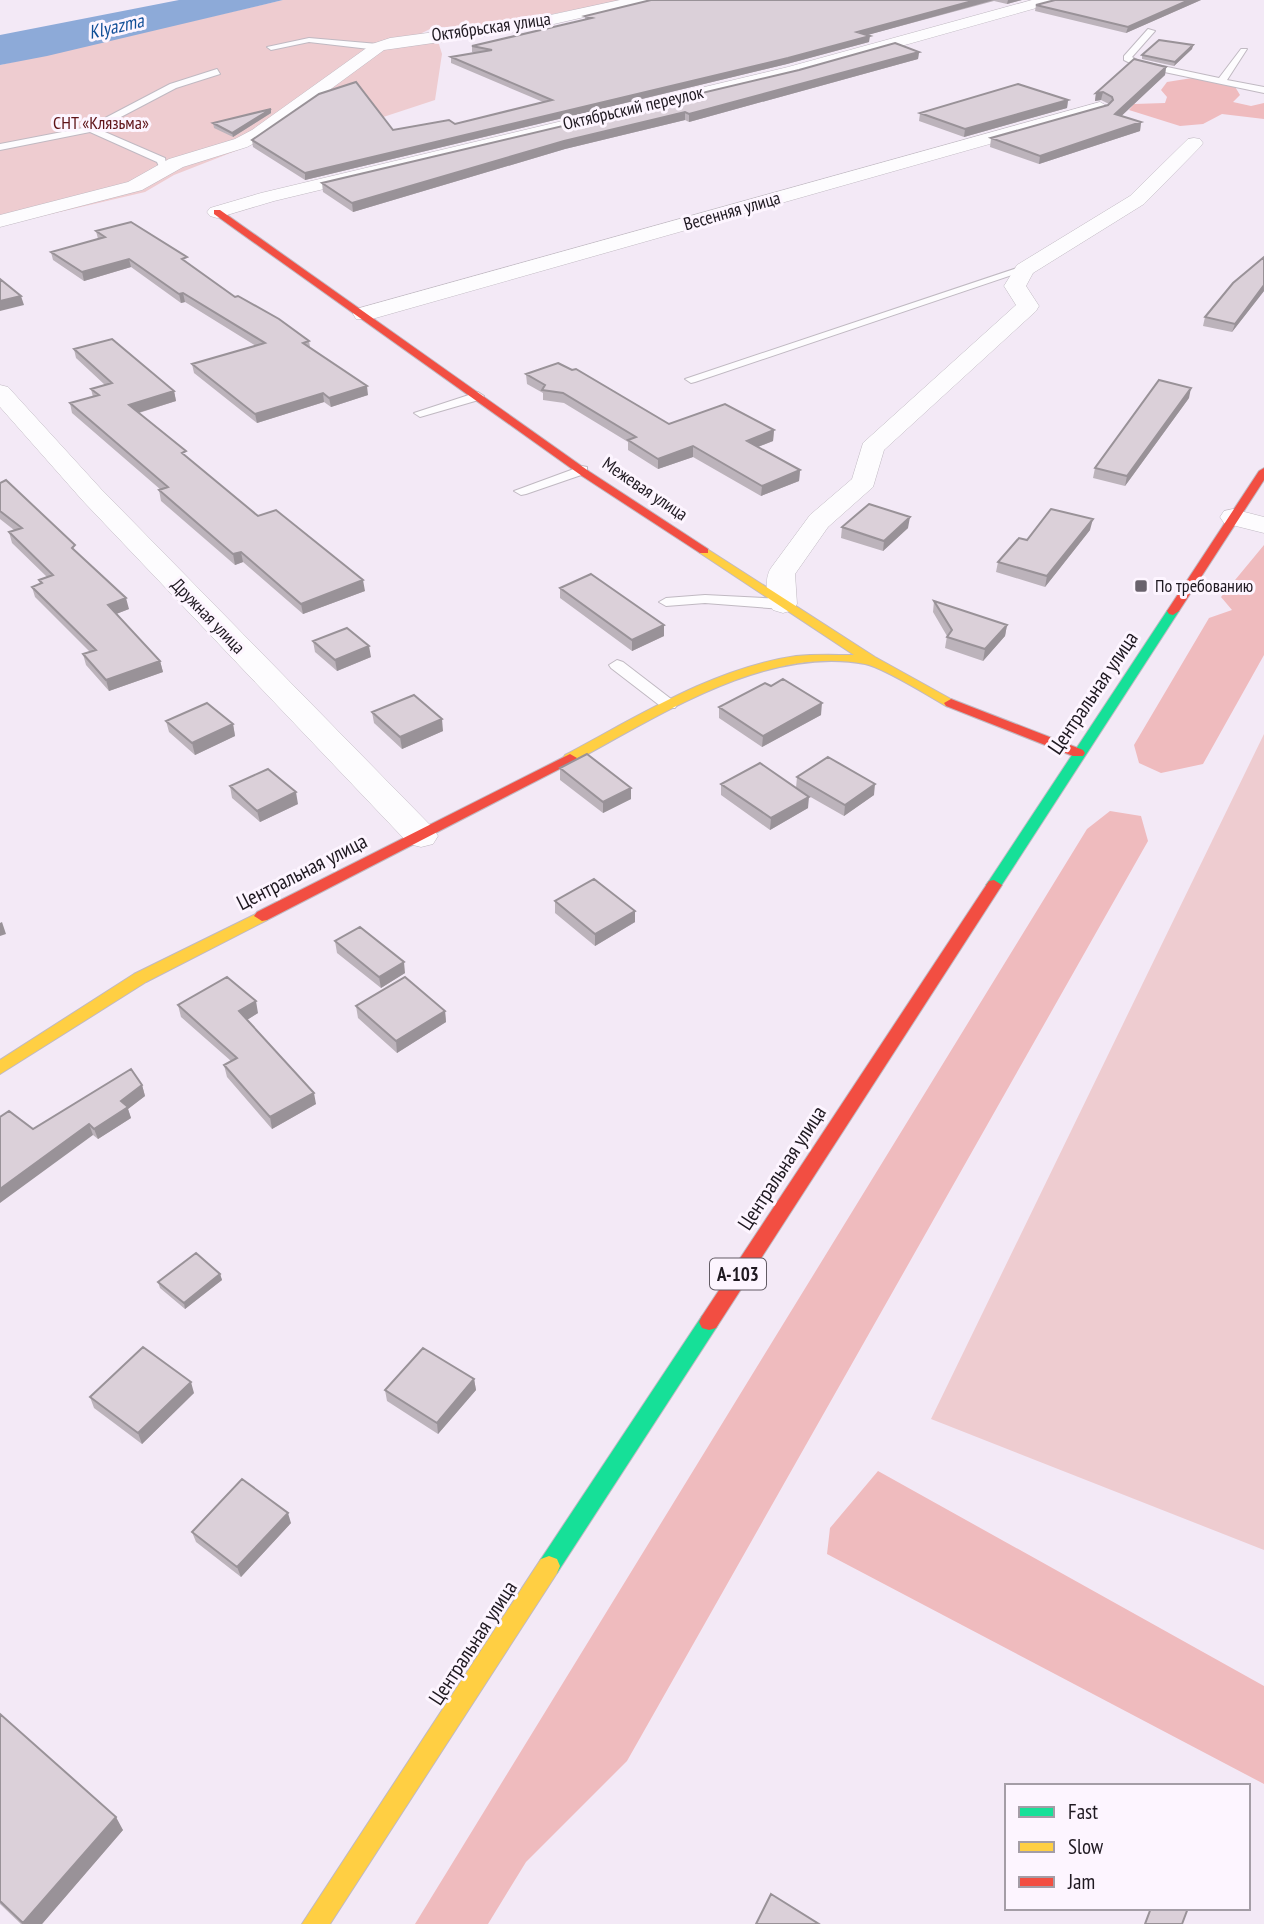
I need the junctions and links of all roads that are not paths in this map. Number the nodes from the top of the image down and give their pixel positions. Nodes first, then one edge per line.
1 (642, 0) edge
2 (1049, 0) edge
3 (1152, 31) edge
4 (271, 47) dead end
5 (378, 47) junction
6 (1244, 51) dead end
7 (218, 72) dead end
8 (1222, 80) junction
9 (1264, 90) edge
10 (1100, 107) edge
11 (90, 129) junction
12 (1194, 143) dead end
13 (0, 147) edge
14 (164, 169) junction
15 (217, 212) joint
16 (0, 221) edge
17 (1024, 268) junction
18 (364, 314) junction
19 (691, 379) dead end
20 (0, 392) edge
21 (478, 396) junction
22 (420, 413) dead end
23 (582, 470) junction
24 (1264, 471) edge
25 (521, 491) dead end
26 (1233, 517) junction
27 (1264, 525) edge
28 (666, 602) dead end
29 (783, 604) junction
30 (870, 660) junction
31 (617, 664) dead end
32 (669, 705) junction
33 (1078, 753) junction
34 (421, 836) junction
35 (0, 1068) edge
36 (315, 1924) edge

1 - 5 street, Октябрьская улица
2 - 15 street, Октябрьский переулок
3 - 8 lane
4 - 5 lane
5 - 14 street
6 - 8 lane
7 - 11 lane
8 - 9 lane
10 - 18 street, Весенняя улица
11 - 13 lane
11 - 14 lane
12 - 17 street
14 - 16 street
15 - 18 street, Межевая улица
17 - 19 lane
17 - 29 street
18 - 21 street, Межевая улица
20 - 34 street, Дружная улица
21 - 22 lane
21 - 23 street, Межевая улица
23 - 25 lane
23 - 29 street, Межевая улица
24 - 26 street, Центральная улица / А-103
26 - 27 street
26 - 33 street, Центральная улица / А-103
28 - 29 lane
29 - 30 street, Межевая улица
30 - 32 street, Центральная улица
30 - 33 street, Межевая улица
31 - 32 lane
32 - 34 street, Центральная улица
33 - 36 street, Центральная улица / А-103
34 - 35 street, Центральная улица

